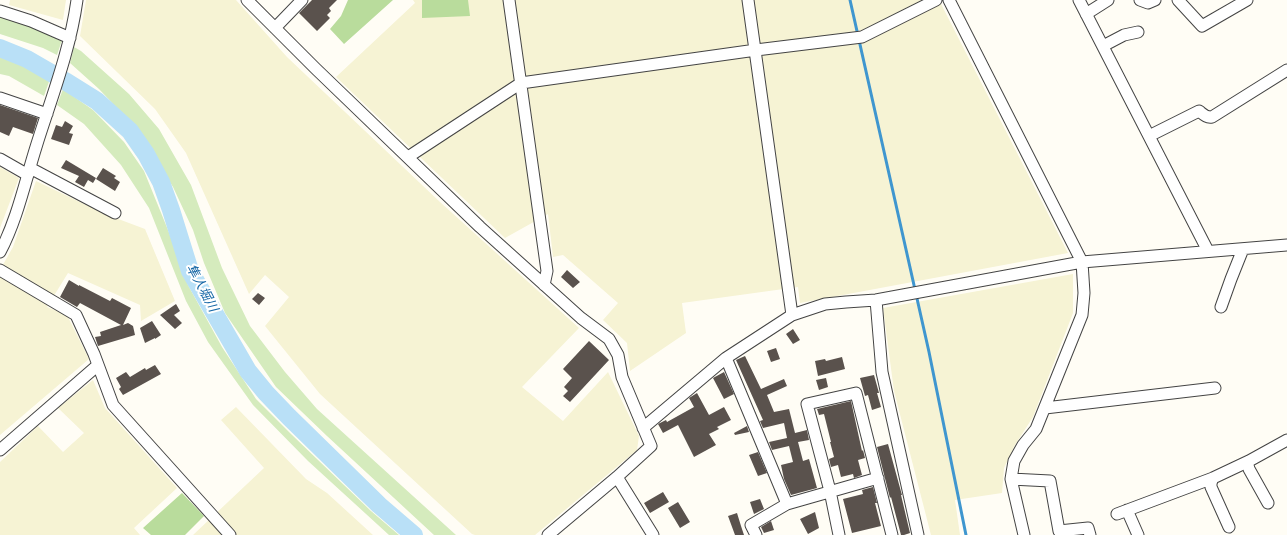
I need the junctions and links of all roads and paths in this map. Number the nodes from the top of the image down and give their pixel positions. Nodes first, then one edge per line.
1 (77, 0) edge
2 (247, 0) edge
3 (302, 0) edge
4 (509, 0) edge
5 (748, 0) edge
6 (936, 0) edge
7 (949, 0) edge
8 (1079, 0) edge
9 (1108, 0) edge
10 (1140, 0) edge
11 (1155, 0) edge
12 (1178, 0) edge
13 (1247, 0) edge
14 (0, 11) edge
15 (1086, 14) junction
16 (275, 28) junction
17 (1138, 32) dead end
18 (70, 38) junction
19 (1103, 46) junction
20 (756, 50) junction
21 (1287, 70) edge
22 (521, 83) junction
23 (0, 98) edge
24 (49, 109) junction
25 (1149, 136) junction
26 (408, 157) junction
27 (0, 159) edge
28 (29, 171) junction
29 (115, 213) dead end
30 (1287, 245) edge
31 (1244, 249) junction
32 (1208, 251) junction
33 (0, 252) edge
34 (1082, 262) junction
35 (0, 270) edge
36 (544, 286) junction
37 (876, 300) junction
38 (1221, 307) dead end
39 (792, 315) junction
40 (726, 358) junction
41 (98, 365) junction
42 (1215, 388) dead end
43 (1045, 408) junction
44 (643, 428) junction
45 (1287, 440) edge
46 (0, 450) edge
47 (1286, 452) edge
48 (1249, 462) junction
49 (617, 477) junction
50 (878, 478) junction
51 (1214, 478) junction
52 (1011, 479) junction
53 (830, 491) junction
54 (1268, 503) dead end
55 (787, 504) junction
56 (1127, 510) junction
57 (1116, 514) dead end
58 (1229, 527) dead end
59 (230, 535) edge
60 (548, 535) edge
61 (653, 535) edge
62 (756, 535) edge
63 (839, 535) edge
64 (892, 535) edge
65 (918, 535) edge
66 (1024, 535) edge
67 (1090, 535) edge
68 (1138, 535) edge

1 - 18 street
2 - 16 street
3 - 16 street
4 - 22 street
5 - 20 street
6 - 20 street
7 - 34 street
8 - 15 street
9 - 15 street
10 - 11 street
12 - 13 street
14 - 18 street
15 - 19 street
16 - 26 street
17 - 19 street
18 - 24 street
19 - 25 street
20 - 22 street
20 - 39 street
21 - 25 street
22 - 26 street
22 - 36 street
23 - 24 street
24 - 28 street
25 - 32 street
26 - 36 street
27 - 28 street
28 - 29 street
28 - 33 street
30 - 31 street
31 - 32 street
31 - 38 street
32 - 34 street
34 - 37 street
34 - 43 street
35 - 41 street
36 - 44 street
37 - 39 street
37 - 65 street
39 - 40 street
40 - 44 street
40 - 55 street
41 - 46 street
41 - 59 street
42 - 43 street
43 - 52 street
44 - 49 street
45 - 47 street
45 - 48 street
48 - 51 street
48 - 54 street
49 - 60 street
49 - 61 street
50 - 53 street
50 - 53 street
50 - 64 street
51 - 56 street
51 - 58 street
52 - 66 street
52 - 67 street
53 - 55 street
53 - 63 street
55 - 62 street
56 - 57 street
56 - 68 street

